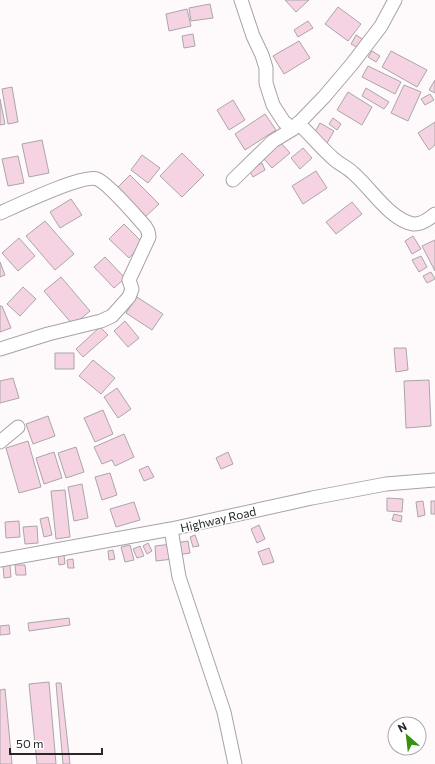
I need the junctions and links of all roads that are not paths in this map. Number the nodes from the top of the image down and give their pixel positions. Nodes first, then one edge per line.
1 (241, 0) edge
2 (394, 0) edge
3 (295, 126) junction
4 (233, 180) dead end
5 (0, 213) edge
6 (435, 214) edge
7 (0, 349) edge
8 (18, 427) dead end
9 (0, 442) edge
10 (435, 480) edge
11 (171, 530) junction
12 (0, 560) edge
13 (235, 764) edge

1 - 3 street
2 - 3 street
3 - 4 street
3 - 6 street
5 - 7 street
8 - 9 street
10 - 11 street, Highway Road
11 - 12 street, Highway Road
11 - 13 street

